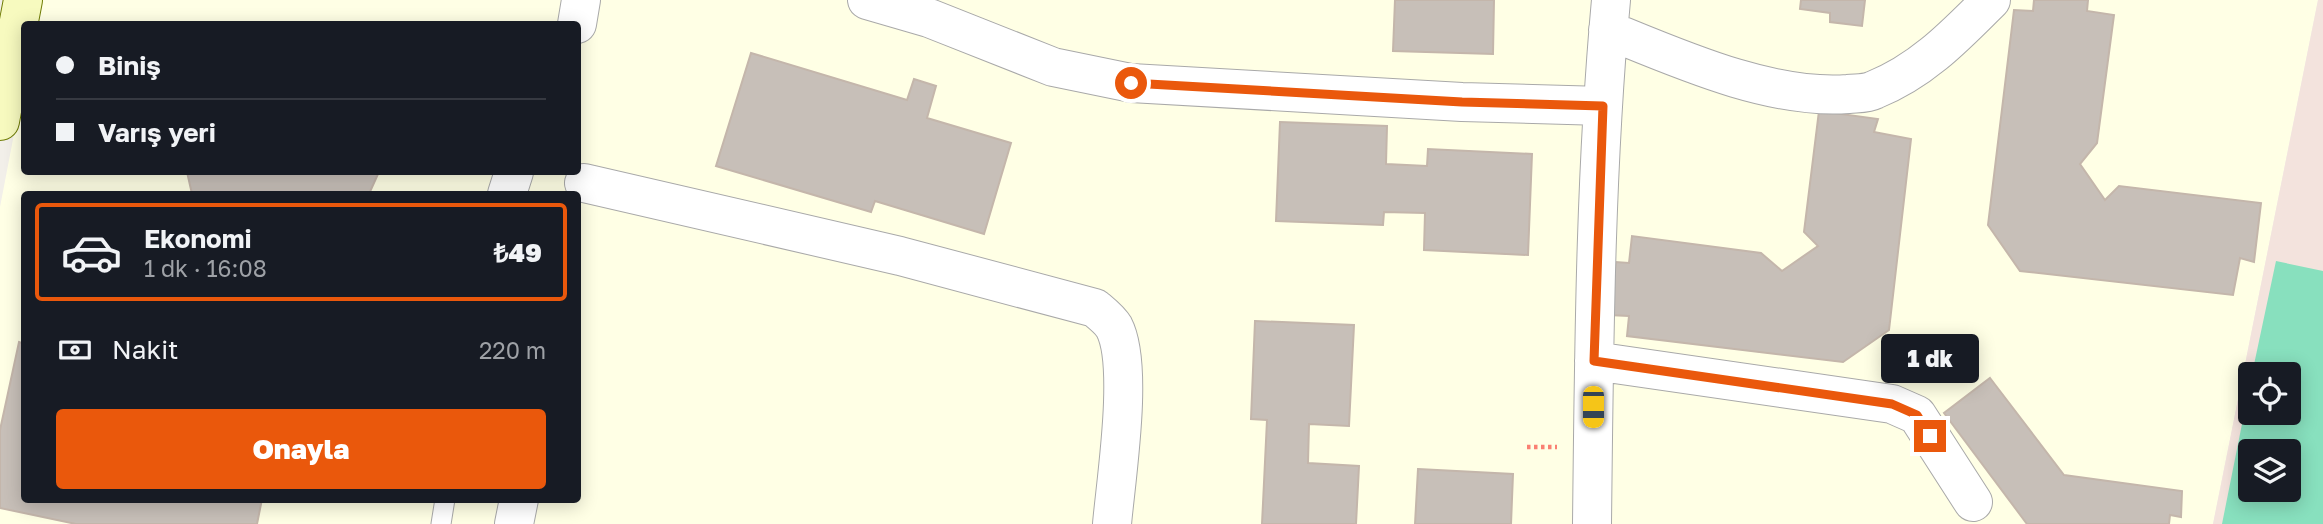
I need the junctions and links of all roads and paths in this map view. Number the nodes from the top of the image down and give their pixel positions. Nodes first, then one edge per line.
1 (23, 0) edge
2 (581, 0) edge
3 (867, 0) edge
4 (1991, 0) edge
5 (1610, 15) edge
6 (578, 21) edge
7 (1603, 106) junction
8 (0, 121) edge
9 (580, 188) edge
10 (1594, 361) junction
11 (1973, 502) dead end
12 (444, 503) edge
13 (518, 503) edge
14 (441, 524) edge
15 (514, 524) edge
16 (1112, 524) edge
17 (1592, 524) edge

1 - 8 street
2 - 6 street
3 - 7 street
4 - 5 street
5 - 7 street
7 - 10 street
9 - 16 street
10 - 11 street
10 - 17 street
12 - 14 lane
13 - 15 street

